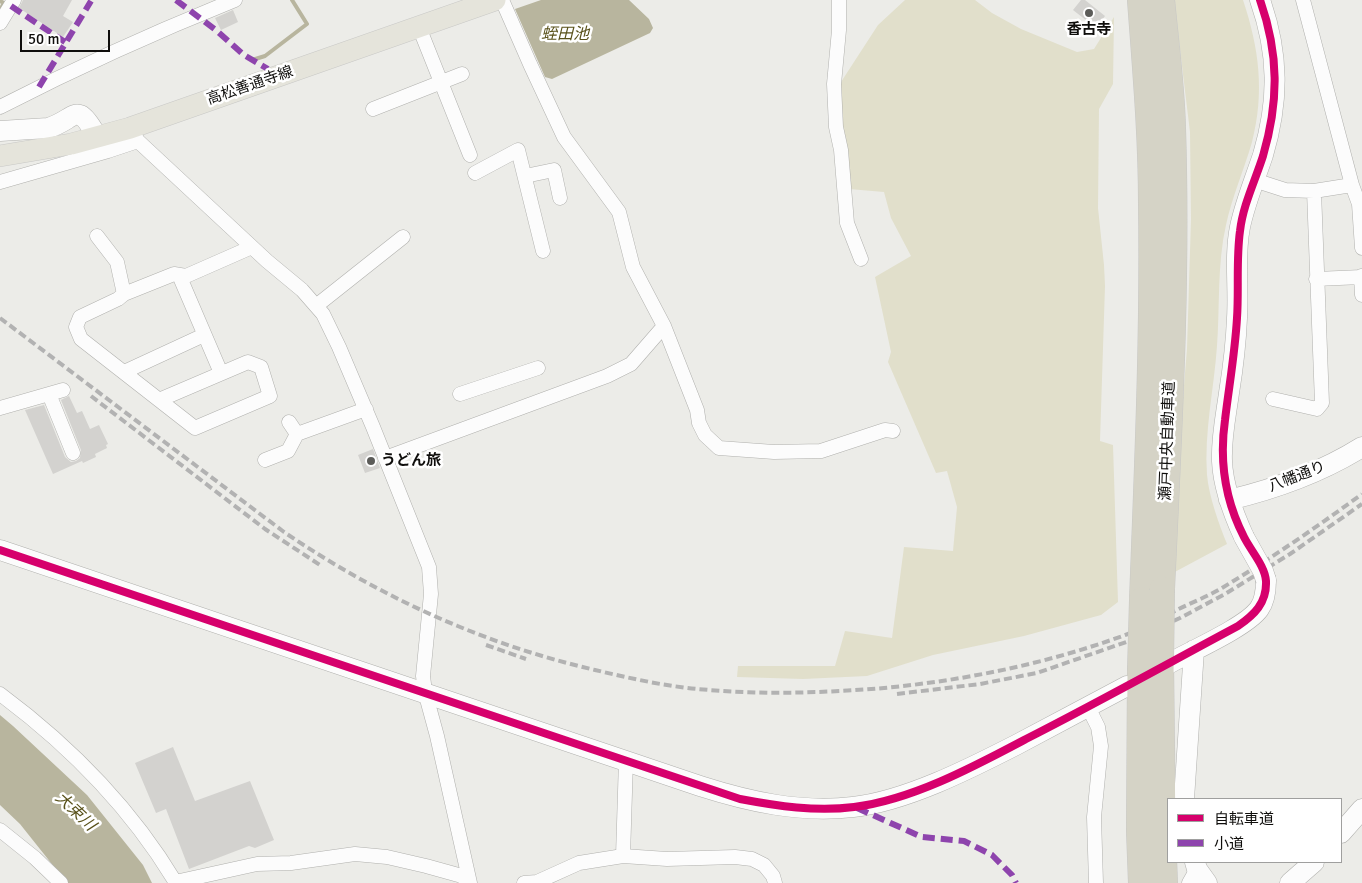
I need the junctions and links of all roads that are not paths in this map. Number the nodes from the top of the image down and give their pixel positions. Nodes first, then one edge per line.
1 (14, 0) edge
2 (235, 0) edge
3 (495, 0) edge
4 (502, 0) edge
5 (839, 0) edge
6 (1140, 0) edge
7 (1162, 0) edge
8 (1260, 0) edge
9 (1303, 0) edge
10 (0, 23) edge
11 (419, 26) junction
12 (462, 74) dead end
13 (442, 82) junction
14 (0, 107) edge
15 (373, 109) dead end
16 (0, 131) edge
17 (134, 134) junction
18 (97, 137) junction
19 (470, 155) dead end
20 (0, 156) edge
21 (475, 173) dead end
22 (525, 176) junction
23 (1254, 180) junction
24 (0, 182) edge
25 (1352, 185) junction
26 (1314, 191) junction
27 (560, 198) dead end
28 (98, 236) dead end
29 (403, 237) dead end
30 (118, 240) dead end
31 (252, 247) junction
32 (1362, 247) edge
33 (107, 248) junction
34 (543, 251) dead end
35 (861, 259) dead end
36 (179, 275) junction
37 (1362, 276) edge
38 (1316, 279) junction
39 (124, 294) junction
40 (1362, 295) edge
41 (316, 306) junction
42 (664, 326) junction
43 (204, 335) junction
44 (538, 368) dead end
45 (124, 372) junction
46 (220, 374) junction
47 (63, 390) dead end
48 (49, 394) junction
49 (460, 394) dead end
50 (1273, 399) dead end
51 (159, 400) junction
52 (0, 408) edge
53 (366, 409) junction
54 (289, 422) dead end
55 (894, 431) dead end
56 (297, 434) junction
57 (1362, 448) edge
58 (73, 453) dead end
59 (386, 458) junction
60 (265, 460) dead end
61 (1229, 500) junction
62 (0, 550) edge
63 (1152, 594) junction
64 (1194, 650) junction
65 (1149, 670) junction
66 (425, 692) junction
67 (0, 694) edge
68 (1088, 708) junction
69 (626, 760) junction
70 (1184, 798) edge
71 (1362, 809) edge
72 (0, 830) edge
73 (1342, 832) edge
74 (623, 856) junction
75 (1313, 863) edge
76 (61, 883) edge
77 (175, 883) edge
78 (469, 883) edge
79 (524, 883) edge
80 (775, 883) edge
81 (1096, 883) edge
82 (1141, 883) edge
83 (1165, 883) edge
84 (1290, 883) edge

1 - 10 street
2 - 14 street
3 - 11 main road, 高松善通寺線
4 - 42 street
5 - 35 street
6 - 63 highway, 瀬戸中央自動車道
7 - 63 highway, 瀬戸中央自動車道
8 - 23 street
9 - 25 street
11 - 13 street
11 - 17 main road, 高松善通寺線
12 - 13 street
13 - 15 street
13 - 19 street
16 - 18 street
17 - 18 main road, 高松善通寺線
17 - 24 street
17 - 31 street
18 - 20 main road, 高松善通寺線
21 - 22 street
22 - 27 street
22 - 34 street
23 - 26 street
23 - 61 street
25 - 26 street
25 - 32 street
26 - 38 street
28 - 33 street
29 - 41 street
30 - 33 street
31 - 36 street
31 - 41 street
33 - 39 street
36 - 39 street
36 - 43 street
37 - 38 street
37 - 40 street
38 - 50 street
39 - 45 street
41 - 53 street
42 - 55 street
42 - 59 street
43 - 45 street
43 - 46 street
44 - 49 street
45 - 51 street
46 - 51 street
46 - 51 street
47 - 48 street
48 - 52 street
48 - 58 street
53 - 56 street
53 - 59 street
54 - 56 street
56 - 60 street
57 - 61 street, 八幡通り
59 - 66 street
61 - 64 street, bridge
62 - 66 street
63 - 65 highway, 瀬戸中央自動車道, bridge
64 - 65 street
64 - 70 street
65 - 68 street
65 - 82 highway, 瀬戸中央自動車道
65 - 83 highway, 瀬戸中央自動車道
66 - 69 street
66 - 78 street
67 - 77 street
68 - 69 street
68 - 81 street
69 - 74 street
71 - 73 street
72 - 76 street
74 - 79 street
74 - 80 street
75 - 84 street
77 - 78 street

